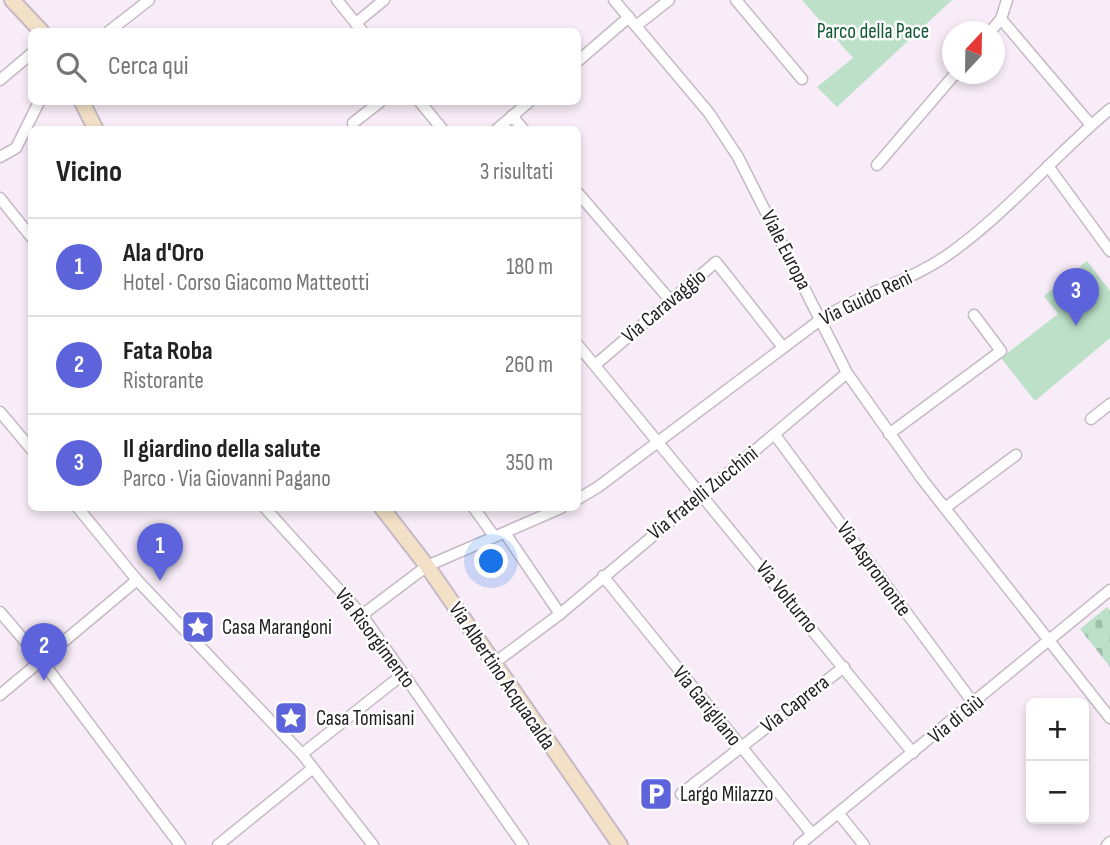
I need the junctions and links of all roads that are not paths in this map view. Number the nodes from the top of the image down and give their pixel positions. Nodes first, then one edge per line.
1 (12, 0) edge
2 (149, 0) edge
3 (337, 0) edge
4 (384, 0) edge
5 (614, 0) edge
6 (669, 0) edge
7 (736, 0) edge
8 (1007, 0) edge
9 (629, 17) junction
10 (1001, 19) joint
11 (636, 26) junction
12 (359, 27) edge
13 (38, 28) edge
14 (113, 28) edge
15 (28, 56) edge
16 (581, 58) edge
17 (802, 79) dead end
18 (0, 80) edge
19 (946, 84) edge
20 (38, 105) edge
21 (84, 105) edge
22 (376, 105) edge
23 (422, 105) edge
24 (525, 105) edge
25 (1110, 109) edge
26 (512, 116) junction
27 (354, 123) dead end
28 (1091, 125) junction
29 (94, 126) edge
30 (440, 126) edge
31 (501, 126) edge
32 (521, 126) edge
33 (0, 157) edge
34 (877, 165) dead end
35 (1048, 166) junction
36 (581, 196) edge
37 (0, 198) edge
38 (28, 233) edge
39 (1110, 250) edge
40 (670, 300) junction
41 (974, 315) dead end
42 (820, 320) junction
43 (782, 346) junction
44 (581, 349) edge
45 (595, 365) junction
46 (847, 373) junction
47 (1110, 404) edge
48 (0, 412) edge
49 (1091, 419) dead end
50 (889, 434) junction
51 (775, 435) junction
52 (659, 442) junction
53 (28, 445) edge
54 (1016, 455) dead end
55 (701, 493) junction
56 (581, 497) edge
57 (945, 508) junction
58 (80, 511) edge
59 (268, 511) edge
60 (384, 511) edge
61 (476, 511) edge
62 (551, 511) edge
63 (505, 533) junction
64 (494, 536) junction
65 (427, 566) junction
66 (603, 576) junction
67 (137, 580) junction
68 (1109, 592) edge
69 (0, 611) edge
70 (560, 614) junction
71 (362, 615) junction
72 (1051, 641) junction
73 (42, 661) junction
74 (493, 664) junction
75 (844, 667) junction
76 (402, 675) junction
77 (0, 695) edge
78 (974, 704) junction
79 (1110, 718) edge
80 (740, 747) junction
81 (914, 753) junction
82 (302, 754) junction
83 (313, 768) junction
84 (681, 794) dead end
85 (839, 814) junction
86 (812, 835) junction
87 (180, 845) edge
88 (218, 845) edge
89 (373, 845) edge
90 (523, 845) edge
91 (620, 845) edge
92 (799, 845) edge
93 (864, 845) edge

1 - 13 main road
2 - 14 street
3 - 12 street
4 - 12 street
5 - 9 street, Viale Europa
6 - 11 street
7 - 17 street
8 - 10 street
9 - 11 street, Viale Europa
9 - 16 street
10 - 28 street
11 - 42 street, Viale Europa
15 - 18 street
19 - 34 street
20 - 33 street
21 - 29 main road
22 - 27 street
23 - 30 street
24 - 26 street
25 - 28 street, Via Guido Reni
26 - 31 street
26 - 32 street
28 - 35 street, Via Guido Reni
35 - 39 street
35 - 42 street, Via Guido Reni
36 - 40 street
37 - 38 street
40 - 43 street, Via Caravaggio
40 - 45 street, Via Caravaggio
41 - 50 street
42 - 43 street, Via Guido Reni
42 - 46 street, Viale Europa
43 - 52 street, Via Guido Reni
44 - 45 street, Via Volturno
45 - 52 street, Via Volturno
46 - 50 street, Viale Europa
46 - 51 street, Via fratelli Zucchini
47 - 49 street
48 - 53 street
50 - 57 street, Viale Europa
51 - 55 street, Via fratelli Zucchini
51 - 78 street, Via Aspromonte
52 - 55 street, Via Volturno
52 - 56 street, Via Guido Reni
54 - 57 street
55 - 66 street, Via fratelli Zucchini
55 - 75 street, Via Volturno
57 - 72 street, Viale Europa
58 - 67 street
59 - 71 street, Via Risorgimento
60 - 65 main road, Via Albertino Acquacalda
61 - 64 street
62 - 63 street
63 - 64 street
63 - 70 street
64 - 65 street
65 - 71 street
65 - 74 main road, Via Albertino Acquacalda
66 - 70 street, Via fratelli Zucchini
66 - 80 street, Via Garigliano
67 - 73 street
67 - 82 street
68 - 72 street, Via di Giù
69 - 73 street
70 - 74 street, Via fratelli Zucchini
71 - 76 street, Via Risorgimento
72 - 78 street, Via di Giù
72 - 79 street, Viale Europa
73 - 77 street
73 - 87 street
74 - 91 main road, Via Albertino Acquacalda
75 - 80 street, Via Caprera
75 - 81 street, Via Volturno
76 - 82 street
76 - 90 street, Via Risorgimento
78 - 81 street, Via di Giù
80 - 84 street, Via Caprera
80 - 86 street, Via Garigliano
81 - 85 street, Via di Giù
82 - 83 street
83 - 88 street
83 - 89 street
85 - 86 street, Via di Giù
85 - 93 street
86 - 92 street, Via di Giù

